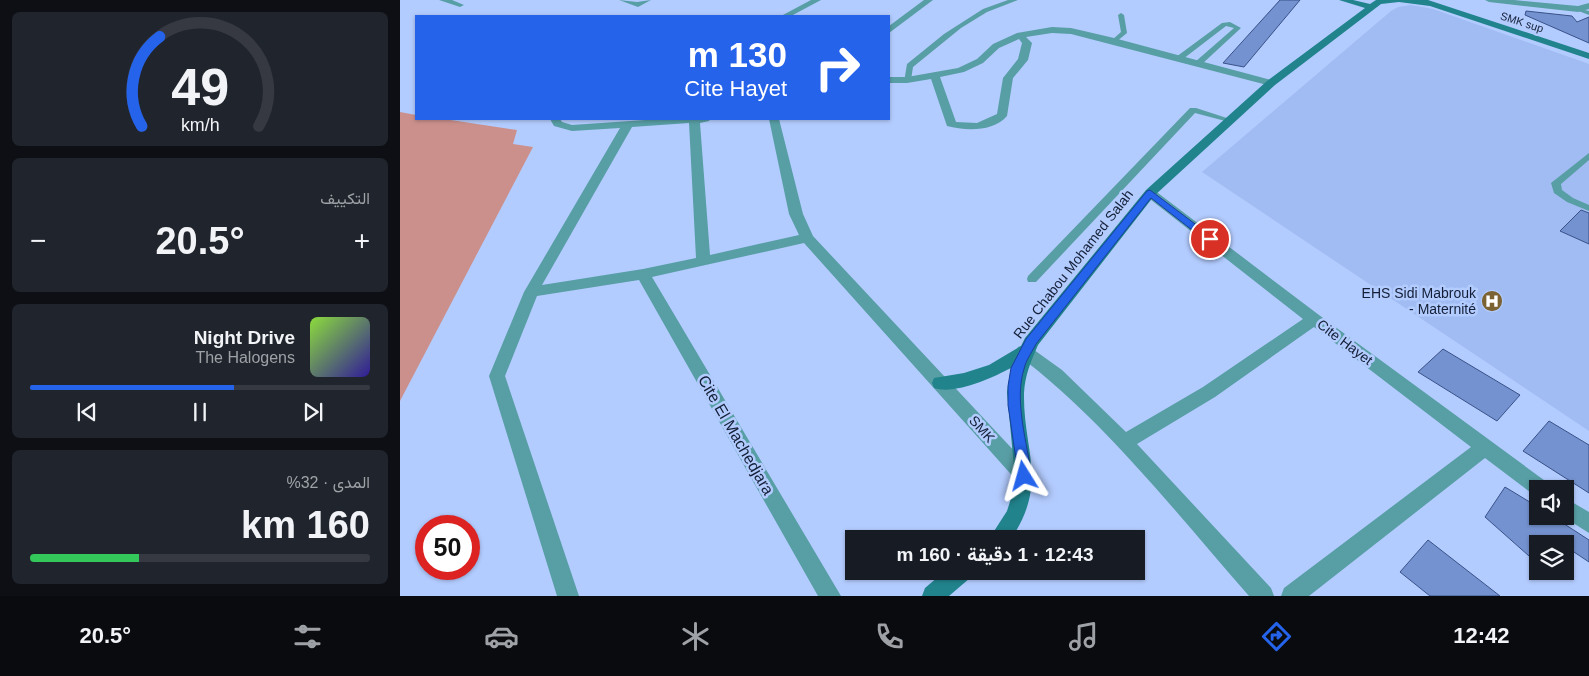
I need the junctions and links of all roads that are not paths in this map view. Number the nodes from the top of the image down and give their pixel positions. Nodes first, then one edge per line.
1 (443, 0) edge
2 (623, 0) edge
3 (646, 0) edge
4 (817, 0) edge
5 (929, 0) edge
6 (1015, 0) edge
7 (1342, 0) edge
8 (1420, 0) edge
9 (1489, 0) edge
10 (1376, 3) edge
11 (460, 5) dead end
12 (1589, 6) edge
13 (1449, 9) junction
14 (1578, 9) junction
15 (1589, 13) edge
16 (787, 15) edge
17 (1121, 15) dead end
18 (890, 29) edge
19 (1020, 36) junction
20 (1114, 41) junction
21 (1589, 56) edge
22 (1180, 57) junction
23 (1199, 62) junction
24 (934, 74) junction
25 (890, 80) edge
26 (907, 80) junction
27 (1270, 83) junction
28 (556, 120) edge
29 (700, 120) edge
30 (774, 120) edge
31 (1230, 120) junction
32 (627, 126) junction
33 (1589, 156) edge
34 (1150, 193) junction
35 (1589, 208) edge
36 (807, 238) junction
37 (703, 261) junction
38 (642, 274) junction
39 (1032, 279) dead end
40 (531, 292) junction
41 (1314, 319) junction
42 (1024, 351) junction
43 (940, 383) junction
44 (1124, 442) junction
45 (1485, 447) junction
46 (1024, 476) junction
47 (1529, 480) edge
48 (1574, 513) edge
49 (1589, 524) edge
50 (1007, 530) edge
51 (952, 580) edge
52 (936, 595) edge
53 (568, 596) edge
54 (830, 596) edge
55 (1263, 596) edge
56 (1292, 596) edge

1 - 11 street
2 - 3 street
4 - 16 street
5 - 18 street
6 - 26 lane
7 - 10 main road
8 - 13 main road, SMK sup
9 - 14 street
10 - 13 main road
10 - 27 main road, Rue Chabou Mohamed Salah
12 - 14 street
13 - 21 main road, SMK sup
14 - 15 lane
17 - 20 lane
19 - 20 street
19 - 24 street
19 - 24 street
20 - 22 street
22 - 23 street
22 - 23 lane
23 - 27 street
24 - 26 street
25 - 26 street
27 - 31 main road, Rue Chabou Mohamed Salah
28 - 32 street
29 - 32 street
29 - 37 street
30 - 36 street
31 - 34 main road, Rue Chabou Mohamed Salah
31 - 39 lane
32 - 40 street
33 - 35 lane
34 - 41 street, Cite Hayet
34 - 42 main road, Rue Chabou Mohamed Salah
36 - 37 street
36 - 43 street
37 - 38 street
38 - 40 street
38 - 54 street, Cite El Machedjara
40 - 53 street
41 - 44 street
41 - 45 street, Cite Hayet
42 - 43 main road
42 - 44 street
42 - 46 main road, Rue Chabou Mohamed Salah
43 - 46 street, SMK
44 - 55 street
45 - 47 street, Cite Hayet
45 - 56 street
46 - 50 main road, Rue Chabou Mohamed Salah
48 - 49 street
51 - 52 main road

